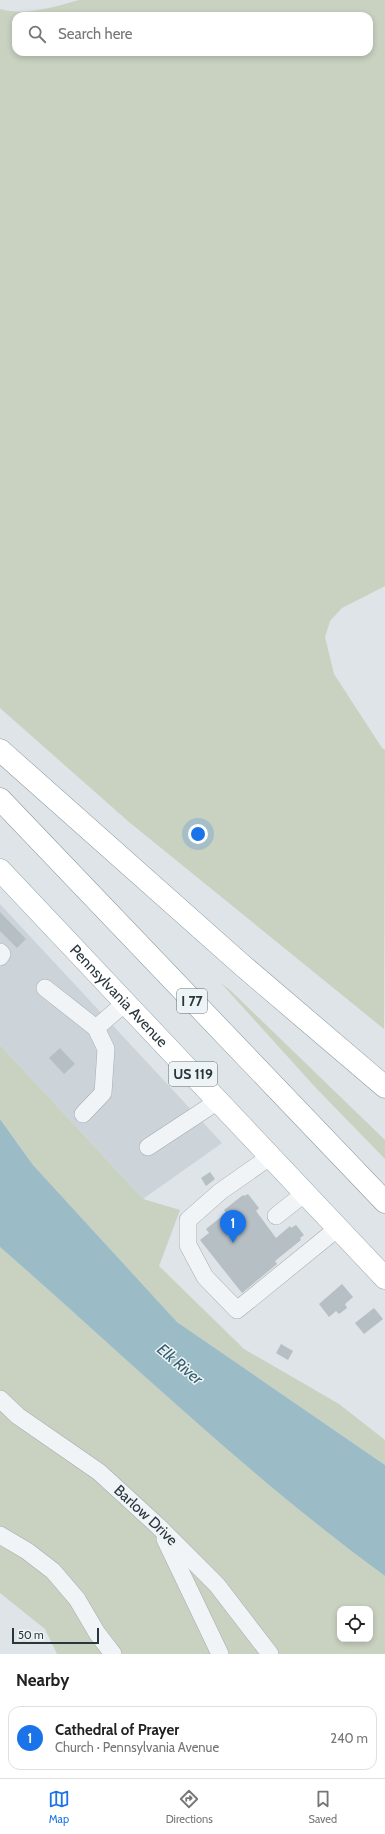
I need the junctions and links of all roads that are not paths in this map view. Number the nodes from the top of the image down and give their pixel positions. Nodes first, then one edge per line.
1 (0, 750) edge
2 (0, 799) edge
3 (0, 870) edge
4 (0, 952) edge
5 (0, 956) edge
6 (45, 988) dead end
7 (125, 1003) junction
8 (96, 1028) junction
9 (385, 1087) edge
10 (218, 1101) junction
11 (83, 1114) dead end
12 (148, 1147) dead end
13 (271, 1156) junction
14 (305, 1193) junction
15 (385, 1202) edge
16 (276, 1216) dead end
17 (338, 1228) junction
18 (385, 1278) edge
19 (0, 1399) edge
20 (158, 1526) junction
21 (0, 1534) edge
22 (113, 1654) edge
23 (220, 1654) edge
24 (270, 1654) edge

1 - 9 main road
2 - 15 main road, I 77
3 - 7 main road, Pennsylvania Avenue / US 119
4 - 5 street
6 - 8 street
7 - 8 street
7 - 10 main road, Pennsylvania Avenue / US 119
8 - 11 street
10 - 12 street
10 - 13 main road, Pennsylvania Avenue / US 119
13 - 14 main road, Pennsylvania Avenue / US 119
13 - 17 street
14 - 16 street
14 - 17 main road, Pennsylvania Avenue / US 119
17 - 18 main road, Pennsylvania Avenue / US 119
19 - 20 street, Barlow Drive
20 - 23 street
20 - 24 street, Barlow Drive
21 - 22 street

